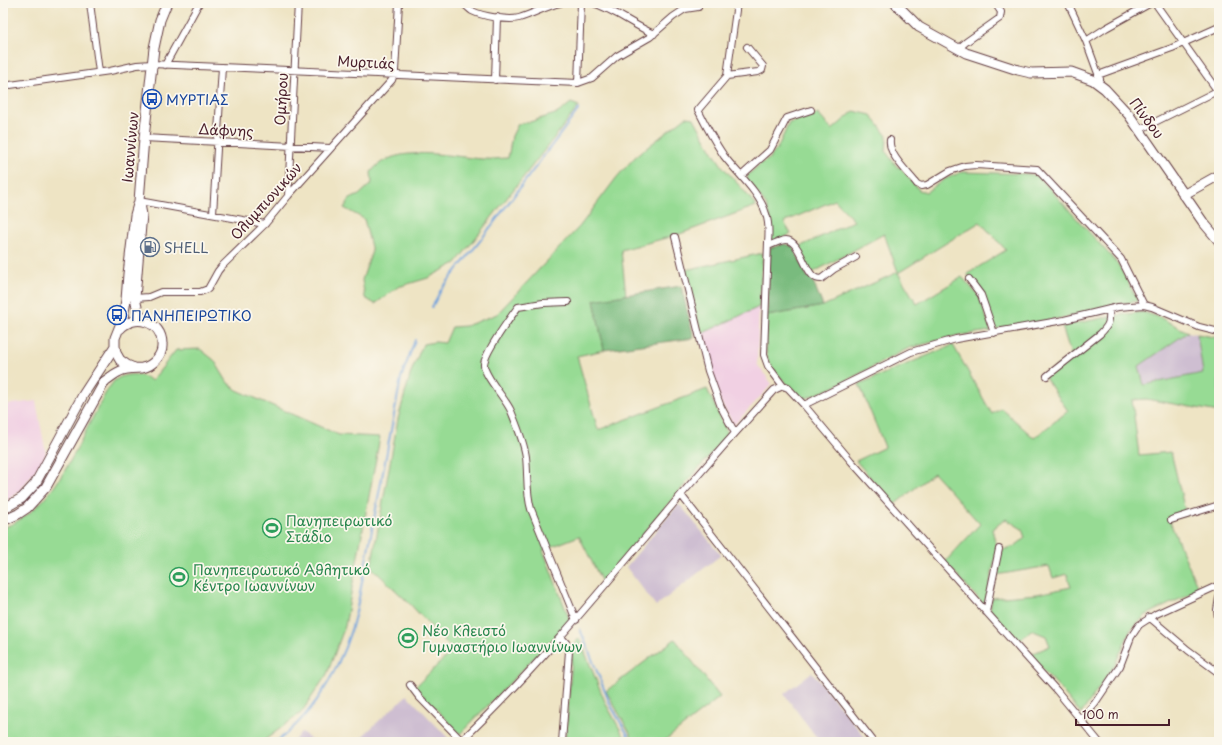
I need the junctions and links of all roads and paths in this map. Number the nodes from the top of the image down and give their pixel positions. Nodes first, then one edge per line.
1 (90, 3) edge
2 (167, 3) edge
3 (199, 3) edge
4 (298, 3) edge
5 (399, 3) edge
6 (463, 3) edge
7 (560, 3) edge
8 (581, 3) edge
9 (593, 3) edge
10 (737, 3) edge
11 (895, 3) edge
12 (995, 3) edge
13 (1068, 3) edge
14 (1151, 3) edge
15 (1155, 3) edge
16 (698, 7) dead end
17 (497, 17) junction
18 (1219, 27) edge
19 (654, 34) junction
20 (1086, 41) junction
21 (1183, 43) junction
22 (747, 47) dead end
23 (958, 49) junction
24 (152, 64) junction
25 (166, 65) junction
26 (222, 67) junction
27 (294, 71) junction
28 (99, 72) junction
29 (1098, 75) junction
30 (394, 76) junction
31 (727, 76) junction
32 (495, 80) junction
33 (578, 83) junction
34 (3, 86) edge
35 (1105, 89) junction
36 (1218, 91) edge
37 (811, 110) dead end
38 (1139, 130) junction
39 (144, 138) junction
40 (890, 140) dead end
41 (218, 142) junction
42 (291, 146) junction
43 (330, 148) junction
44 (1219, 175) edge
45 (741, 176) junction
46 (1183, 195) junction
47 (288, 196) junction
48 (139, 201) junction
49 (213, 214) junction
50 (265, 224) junction
51 (675, 237) dead end
52 (1219, 241) edge
53 (768, 246) junction
54 (856, 257) dead end
55 (969, 279) dead end
56 (135, 298) junction
57 (568, 302) dead end
58 (1144, 305) junction
59 (1109, 309) junction
60 (144, 321) junction
61 (118, 332) junction
62 (1219, 332) edge
63 (994, 333) junction
64 (115, 346) junction
65 (134, 368) junction
66 (1047, 376) dead end
67 (783, 386) junction
68 (804, 405) junction
69 (735, 433) junction
70 (681, 495) junction
71 (1219, 505) edge
72 (3, 509) edge
73 (1171, 520) dead end
74 (3, 521) edge
75 (1000, 549) dead end
76 (1219, 585) edge
77 (1219, 598) edge
78 (986, 612) junction
79 (1149, 617) junction
80 (576, 620) junction
81 (1219, 625) edge
82 (561, 637) junction
83 (1219, 673) edge
84 (410, 685) dead end
85 (1081, 719) junction
86 (461, 742) edge
87 (562, 742) edge
88 (874, 742) edge
89 (1099, 742) edge

1 - 28 street
2 - 24 main road, Ιωαννίνων
3 - 25 street
4 - 27 street, Ομήρου
5 - 30 street
6 - 17 street
7 - 17 street
8 - 33 street
9 - 19 street
10 - 31 street
11 - 23 main road
12 - 23 street
13 - 20 street, Πίνδου
14 - 20 street
15 - 21 street
16 - 19 street
17 - 32 street
18 - 21 street
19 - 33 street
20 - 29 street, Πίνδου
21 - 29 street
21 - 36 street
22 - 31 street
23 - 35 main road
24 - 25 street, Μυρτιάς
24 - 28 street, Μυρτιάς
24 - 39 main road, Ιωαννίνων
25 - 26 street, Μυρτιάς
26 - 27 street, Μυρτιάς
26 - 41 street
27 - 30 street, Μυρτιάς
27 - 42 street, Ομήρου
28 - 34 street, Μυρτιάς
29 - 35 street, Πίνδου
30 - 32 street, Μυρτιάς
30 - 43 street, Ολυμπιονικών
31 - 45 street
32 - 33 street, Μυρτιάς
35 - 38 main road, Πίνδου
36 - 38 street
37 - 45 street
38 - 46 main road, Πίνδου
39 - 41 street, Δάφνης
39 - 48 main road, Ιωαννίνων
40 - 58 street
41 - 42 street, Δάφνης
41 - 49 street
42 - 43 street, Δάφνης
42 - 47 street, Ομήρου
43 - 47 street, Ολυμπιονικών
44 - 46 main road
45 - 53 street
46 - 52 main road, Πίνδου
47 - 50 street, Ολυμπιονικών
48 - 49 street
48 - 56 main road
48 - 61 main road
49 - 50 street
50 - 56 street, Ολυμπιονικών
51 - 69 street
53 - 54 street
53 - 67 street
55 - 63 street
56 - 60 main road
57 - 80 street
58 - 59 street
58 - 62 street
59 - 63 street
59 - 66 street
60 - 61 main road
60 - 65 main road
61 - 64 main road
63 - 68 street
64 - 65 main road
64 - 72 main road
65 - 74 main road
67 - 68 street
67 - 69 street
68 - 78 street
69 - 70 street
70 - 80 street
70 - 88 street
71 - 73 street
75 - 78 street
76 - 79 street
77 - 81 street
78 - 85 street
79 - 83 street
79 - 85 street
80 - 82 street
82 - 86 street
82 - 87 street
84 - 86 street
85 - 89 street

